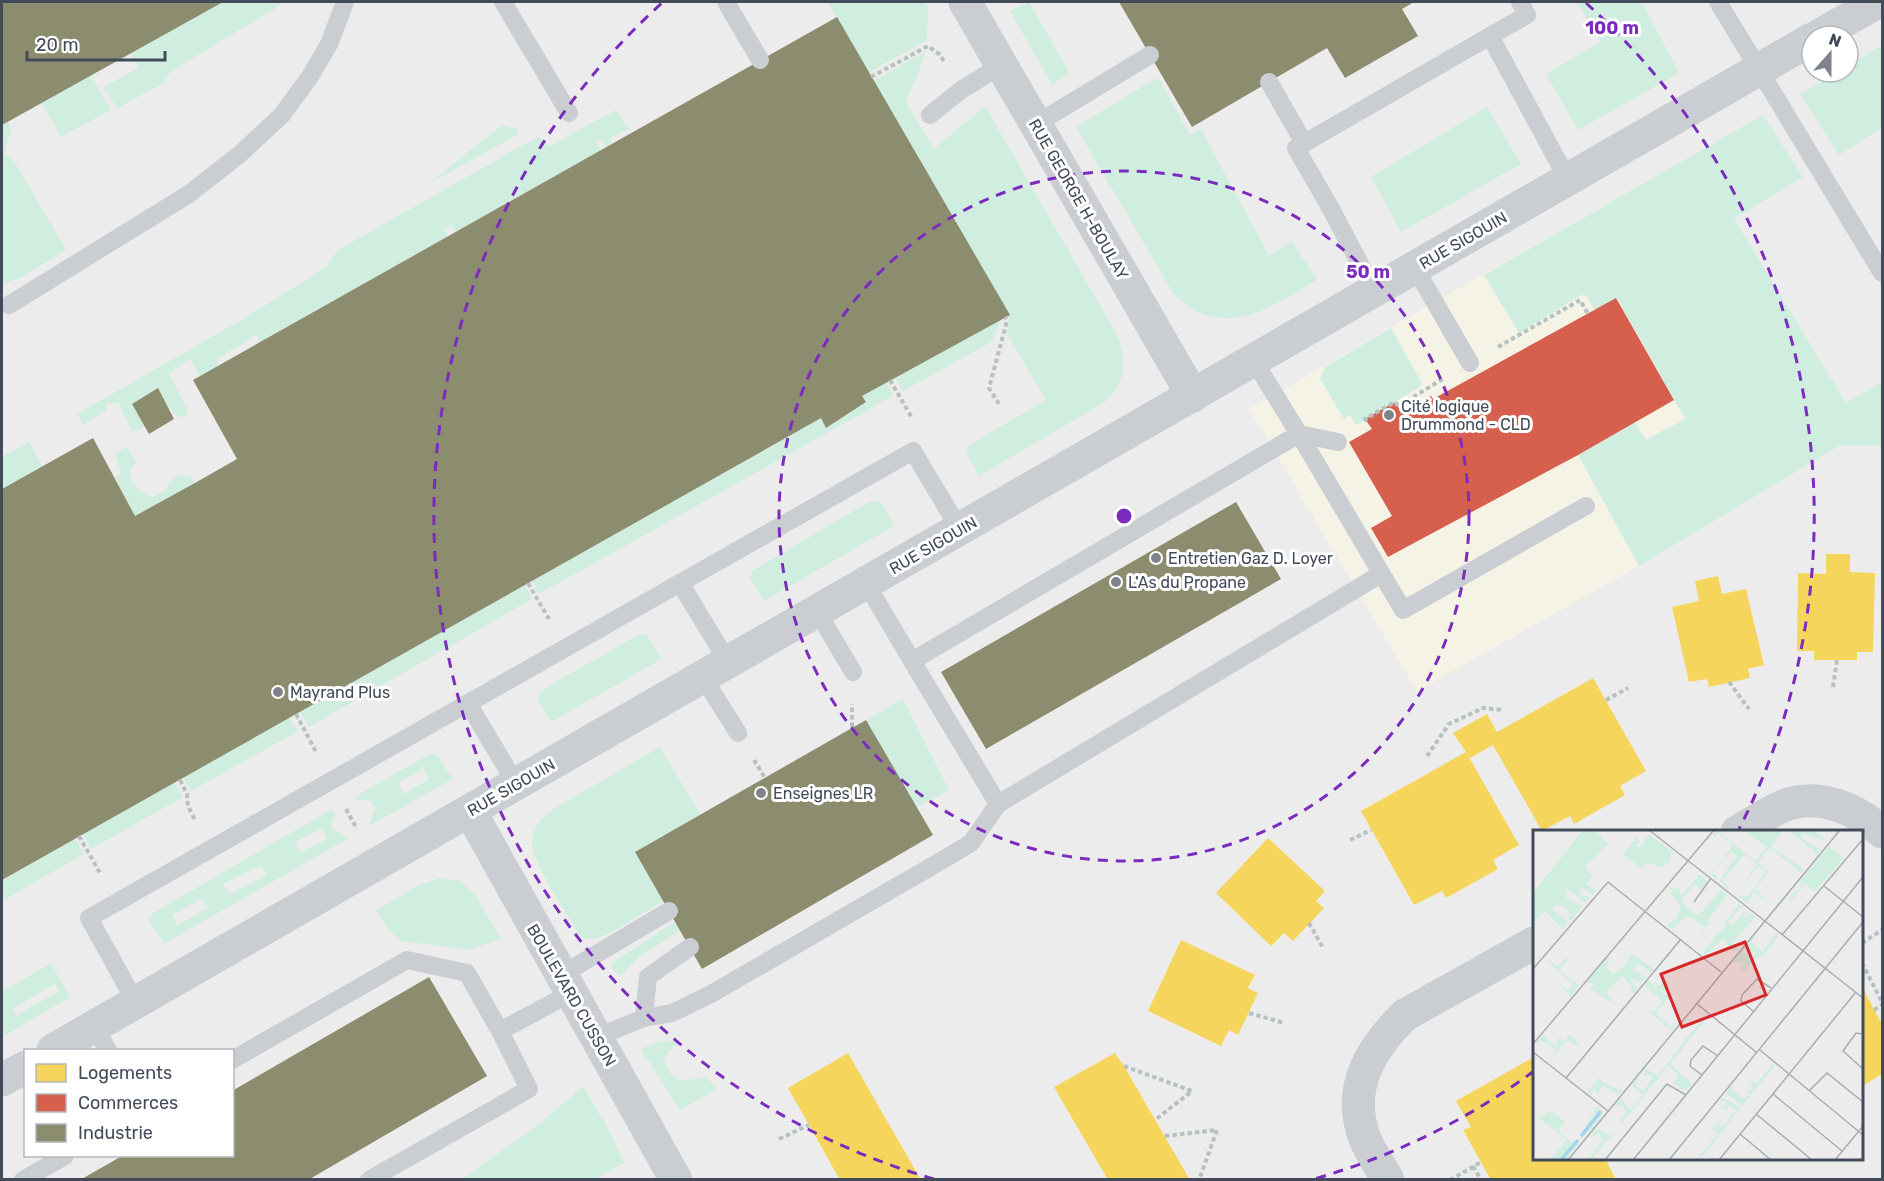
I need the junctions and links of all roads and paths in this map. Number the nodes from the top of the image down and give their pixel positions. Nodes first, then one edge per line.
1 (345, 2) edge
2 (503, 2) edge
3 (726, 2) edge
4 (1520, 2) edge
5 (1718, 2) edge
6 (1878, 2) edge
7 (972, 4) edge
8 (1839, 24) edge
9 (1490, 36) junction
10 (928, 46) dead end
11 (1800, 46) edge
12 (1150, 55) dead end
13 (760, 60) dead end
14 (1002, 65) junction
15 (1758, 70) junction
16 (871, 77) dead end
17 (1269, 82) dead end
18 (569, 113) dead end
19 (930, 115) dead end
20 (1036, 124) junction
21 (1304, 143) junction
22 (1569, 180) junction
23 (1414, 268) junction
24 (1882, 273) edge
25 (1375, 292) junction
26 (9, 305) dead end
27 (1588, 314) dead end
28 (1005, 317) dead end
29 (1520, 335) dead end
30 (1254, 361) junction
31 (1470, 363) dead end
32 (890, 380) dead end
33 (1428, 388) dead end
34 (898, 393) dead end
35 (1193, 396) junction
36 (999, 404) dead end
37 (1359, 428) dead end
38 (1299, 434) junction
39 (1338, 442) dead end
40 (1586, 506) dead end
41 (960, 530) junction
42 (1382, 574) junction
43 (528, 583) dead end
44 (680, 583) junction
45 (866, 583) junction
46 (535, 597) dead end
47 (817, 611) junction
48 (1837, 660) dead end
49 (912, 661) junction
50 (716, 669) junction
51 (854, 672) dead end
52 (1729, 682) dead end
53 (1833, 687) dead end
54 (1628, 688) dead end
55 (1606, 700) dead end
56 (468, 703) junction
57 (1749, 709) dead end
58 (1503, 710) dead end
59 (296, 714) dead end
60 (304, 729) dead end
61 (738, 734) dead end
62 (1427, 756) dead end
63 (180, 780) dead end
64 (516, 784) junction
65 (187, 794) dead end
66 (343, 803) dead end
67 (998, 804) junction
68 (470, 811) junction
69 (1371, 830) dead end
70 (1739, 830) edge
71 (358, 832) dead end
72 (1882, 832) edge
73 (79, 836) dead end
74 (1350, 840) dead end
75 (88, 851) dead end
76 (669, 912) dead end
77 (1309, 923) dead end
78 (1882, 930) edge
79 (1863, 942) edge
80 (1533, 944) edge
81 (690, 947) dead end
82 (1323, 948) dead end
83 (1863, 965) edge
84 (566, 984) junction
85 (135, 1003) junction
86 (1882, 1003) edge
87 (1874, 1010) dead end
88 (1249, 1013) dead end
89 (644, 1018) junction
90 (1284, 1023) dead end
91 (500, 1031) junction
92 (597, 1037) junction
93 (101, 1039) edge
94 (57, 1049) edge
95 (234, 1059) edge
96 (1124, 1066) dead end
97 (24, 1068) edge
98 (2, 1080) edge
99 (1155, 1120) dead end
100 (809, 1125) dead end
101 (1164, 1136) dead end
102 (779, 1138) dead end
103 (62, 1157) edge
104 (1481, 1162) dead end
105 (1473, 1166) junction
106 (23, 1179) edge
107 (369, 1179) edge
108 (676, 1179) edge
109 (1199, 1179) edge
110 (1388, 1179) edge
111 (1450, 1179) edge
112 (1481, 1179) edge

1 - 26 lane
2 - 18 lane
3 - 13 lane
4 - 9 lane
5 - 15 lane
6 - 8 street
7 - 14 street, RUE GEORGE H-BOULAY
9 - 21 lane
9 - 22 lane
10 - 16 path
11 - 15 street, RUE SIGOUIN
12 - 20 lane
14 - 19 lane
14 - 20 street, RUE GEORGE H-BOULAY
15 - 22 street, RUE SIGOUIN
15 - 24 lane
17 - 21 lane
20 - 35 street, RUE GEORGE H-BOULAY
21 - 25 lane
22 - 23 street, RUE SIGOUIN
23 - 25 street, RUE SIGOUIN
23 - 31 lane
25 - 30 street, RUE SIGOUIN
27 - 29 path
28 - 36 path
30 - 35 street, RUE SIGOUIN
30 - 38 lane
32 - 34 path
33 - 37 path
35 - 41 street, RUE SIGOUIN
38 - 39 lane
38 - 42 lane
38 - 49 lane
40 - 42 lane
41 - 44 lane
41 - 45 street, RUE SIGOUIN
42 - 67 lane
43 - 46 path
44 - 50 lane
44 - 56 lane
45 - 47 street, RUE SIGOUIN
45 - 49 lane
47 - 50 street, RUE SIGOUIN
47 - 51 lane
48 - 53 path
49 - 67 lane
50 - 61 lane
50 - 64 street, RUE SIGOUIN
52 - 57 path
54 - 55 path
56 - 64 lane
56 - 85 lane
58 - 62 path
59 - 60 path
63 - 65 path
64 - 68 street, RUE SIGOUIN
66 - 71 path
67 - 89 lane
68 - 84 street, BOULEVARD CUSSON
68 - 85 street, RUE SIGOUIN
69 - 74 path
70 - 72 street
73 - 75 path
76 - 84 lane
77 - 82 path
78 - 79 path
80 - 110 street
81 - 89 lane
83 - 86 path
84 - 91 lane
84 - 92 street, BOULEVARD CUSSON
85 - 93 street, RUE SIGOUIN
86 - 87 path
88 - 90 path
89 - 92 lane
91 - 95 lane
91 - 107 lane
92 - 108 street, BOULEVARD CUSSON
93 - 94 street, RUE SIGOUIN
96 - 99 path
97 - 98 street
100 - 102 path
101 - 109 path
103 - 106 lane
104 - 105 path
105 - 111 path
105 - 112 path

